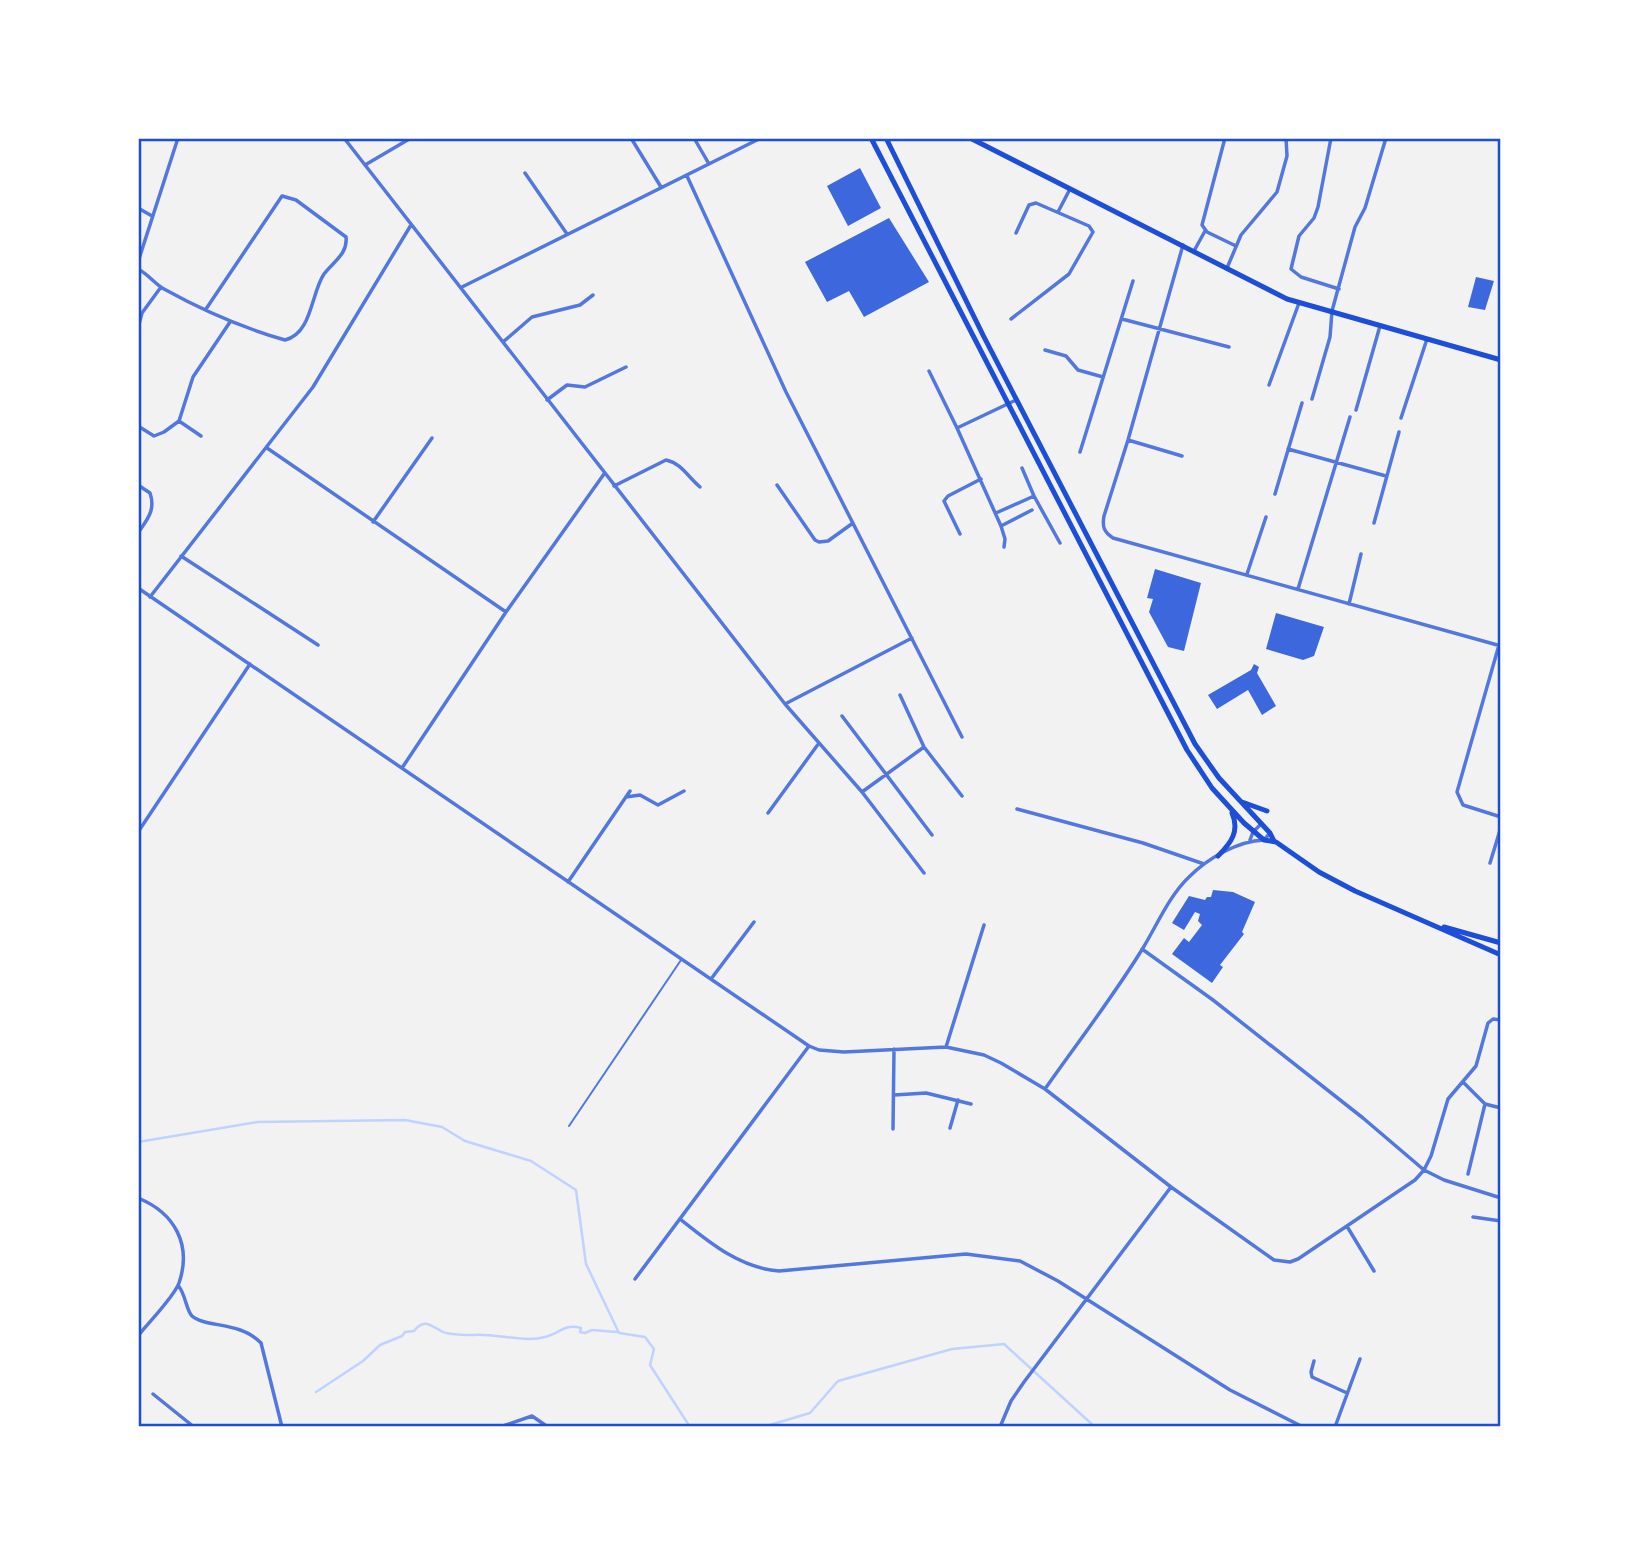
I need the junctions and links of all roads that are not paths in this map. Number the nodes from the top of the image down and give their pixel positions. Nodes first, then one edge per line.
1 (178, 138) edge
2 (344, 138) edge
3 (411, 138) edge
4 (631, 138) edge
5 (694, 138) edge
6 (761, 138) edge
7 (871, 138) edge
8 (886, 138) edge
9 (970, 138) edge
10 (1225, 138) edge
11 (1286, 138) edge
12 (1331, 138) edge
13 (1386, 138) edge
14 (710, 164) junction
15 (365, 165) junction
16 (525, 173) dead end
17 (687, 176) junction
18 (661, 187) junction
19 (1070, 188) junction
20 (138, 208) edge
21 (1058, 212) junction
22 (152, 216) junction
23 (411, 225) junction
24 (1205, 230) junction
25 (1016, 233) dead end
26 (568, 234) junction
27 (1183, 245) junction
28 (1236, 246) junction
29 (942, 251) junction
30 (1194, 251) junction
31 (138, 262) edge
32 (1227, 268) junction
33 (138, 269) edge
34 (939, 269) junction
35 (1133, 281) dead end
36 (161, 287) junction
37 (461, 287) junction
38 (1339, 289) junction
39 (593, 295) dead end
40 (1299, 303) junction
41 (206, 309) junction
42 (1332, 311) junction
43 (1122, 318) junction
44 (1011, 320) dead end
45 (230, 321) junction
46 (1380, 326) junction
47 (138, 328) edge
48 (1160, 329) junction
49 (1427, 339) junction
50 (503, 342) junction
51 (1228, 347) dead end
52 (1045, 350) dead end
53 (1501, 360) edge
54 (626, 367) dead end
55 (929, 371) dead end
56 (1103, 377) junction
57 (1269, 385) dead end
58 (1017, 399) junction
59 (1312, 399) dead end
60 (547, 400) junction
61 (1009, 403) junction
62 (1302, 403) dead end
63 (1356, 410) dead end
64 (1350, 417) dead end
65 (1401, 418) dead end
66 (179, 421) junction
67 (138, 426) edge
68 (957, 428) junction
69 (1399, 432) dead end
70 (201, 436) dead end
71 (432, 438) dead end
72 (1128, 440) junction
73 (267, 448) junction
74 (1289, 449) junction
75 (1080, 452) dead end
76 (1182, 456) dead end
77 (1336, 462) junction
78 (1022, 467) dead end
79 (604, 474) junction
80 (1386, 477) junction
81 (981, 479) junction
82 (138, 485) edge
83 (777, 485) dead end
84 (614, 486) junction
85 (700, 487) dead end
86 (1275, 494) dead end
87 (1034, 496) junction
88 (1032, 510) dead end
89 (996, 513) junction
90 (1266, 517) dead end
91 (373, 522) junction
92 (853, 523) junction
93 (1374, 523) dead end
94 (1001, 526) junction
95 (138, 533) edge
96 (960, 534) dead end
97 (1060, 543) dead end
98 (1004, 547) dead end
99 (1361, 554) dead end
100 (181, 556) junction
101 (1247, 575) junction
102 (138, 588) edge
103 (1298, 589) junction
104 (150, 597) junction
105 (1349, 604) junction
106 (506, 612) junction
107 (912, 638) junction
108 (318, 645) dead end
109 (1500, 646) edge
110 (250, 664) junction
111 (900, 695) dead end
112 (785, 704) junction
113 (842, 716) dead end
114 (962, 737) dead end
115 (819, 743) junction
116 (924, 747) junction
117 (402, 768) junction
118 (886, 775) junction
119 (630, 791) dead end
120 (684, 791) dead end
121 (862, 792) junction
122 (962, 796) dead end
123 (626, 797) junction
124 (1239, 801) junction
125 (1228, 805) junction
126 (1017, 809) dead end
127 (1267, 811) dead end
128 (768, 813) dead end
129 (1501, 817) edge
130 (1261, 824) junction
131 (1501, 827) edge
132 (138, 832) edge
133 (1253, 832) junction
134 (1270, 833) junction
135 (932, 835) dead end
136 (1251, 840) junction
137 (1264, 840) junction
138 (1273, 841) junction
139 (1218, 856) junction
140 (1490, 863) dead end
141 (1205, 864) junction
142 (924, 873) dead end
143 (568, 882) junction
144 (754, 922) dead end
145 (1427, 923) junction
146 (984, 925) dead end
147 (1501, 943) edge
148 (1142, 949) junction
149 (1501, 954) edge
150 (681, 959) junction
151 (711, 979) junction
152 (1501, 1020) edge
153 (809, 1046) junction
154 (946, 1047) junction
155 (894, 1049) junction
156 (1463, 1083) junction
157 (1045, 1089) junction
158 (894, 1095) junction
159 (958, 1100) junction
160 (971, 1104) dead end
161 (1485, 1104) junction
162 (1501, 1108) edge
163 (569, 1126) dead end
164 (950, 1128) dead end
165 (893, 1129) dead end
166 (1424, 1170) junction
167 (1468, 1174) dead end
168 (1171, 1187) junction
169 (138, 1198) edge
170 (1501, 1198) edge
171 (1474, 1217) dead end
172 (680, 1219) junction
173 (1501, 1221) edge
174 (1348, 1227) junction
175 (1374, 1271) dead end
176 (635, 1279) dead end
177 (178, 1285) junction
178 (1087, 1300) junction
179 (138, 1336) edge
180 (1360, 1359) dead end
181 (1314, 1361) dead end
182 (1347, 1393) junction
183 (153, 1394) dead end
184 (194, 1427) edge
185 (282, 1427) edge
186 (500, 1427) edge
187 (548, 1427) edge
188 (1000, 1427) edge
189 (1303, 1427) edge
190 (1335, 1427) edge

1 - 22 street
2 - 15 street
3 - 15 street
4 - 18 street
5 - 14 street
6 - 14 street
7 - 34 main road
8 - 29 main road
9 - 19 main road
10 - 24 street
11 - 28 street
12 - 38 street
13 - 38 street
14 - 17 street
15 - 23 street
16 - 26 street
17 - 18 street
17 - 92 street
18 - 26 street
19 - 21 street
19 - 27 main road
20 - 22 street
21 - 25 street
21 - 44 street
22 - 31 street
23 - 37 street
23 - 73 street
24 - 28 street
24 - 30 street
26 - 37 street
27 - 30 main road
27 - 48 street
28 - 32 street
29 - 34 main road
29 - 58 main road
30 - 32 main road
32 - 40 main road
33 - 36 street
34 - 61 main road
35 - 43 street
36 - 41 street
36 - 47 street
37 - 50 street
38 - 42 street
39 - 50 street
40 - 42 main road
40 - 57 street
41 - 45 street
41 - 45 street
42 - 46 main road
42 - 59 street
43 - 48 street
43 - 56 street
45 - 66 street
46 - 49 main road
46 - 63 street
48 - 51 street
48 - 72 street
49 - 53 main road
49 - 65 street
50 - 60 street
52 - 56 street
54 - 60 street
55 - 68 street
56 - 75 street
58 - 61 street
58 - 124 main road
60 - 79 street
61 - 68 street
61 - 125 main road
62 - 74 street
64 - 77 street
66 - 67 street
66 - 70 street
68 - 81 street
69 - 80 street
71 - 91 street
72 - 76 street
72 - 101 street
73 - 91 street
73 - 100 street
74 - 77 street
74 - 86 street
77 - 80 street
77 - 103 street
78 - 87 street
79 - 84 street
79 - 106 street
80 - 93 street
81 - 89 street
81 - 96 street
82 - 95 street
83 - 92 street
84 - 85 street
84 - 112 street
87 - 89 street
87 - 97 street
88 - 94 street
89 - 94 street
90 - 101 street
91 - 106 street
92 - 107 street
94 - 98 street
99 - 105 street
100 - 104 street
100 - 108 street
101 - 103 street
102 - 104 street
103 - 105 street
104 - 110 street
105 - 109 street
106 - 117 street
107 - 112 street
107 - 114 street
109 - 129 street
110 - 117 street
110 - 132 street
111 - 116 street
112 - 115 street
113 - 118 street
115 - 121 street
115 - 128 street
116 - 118 street
116 - 122 street
117 - 143 street
118 - 121 street
118 - 135 street
119 - 123 street
120 - 123 street
121 - 142 street
123 - 143 street
124 - 127 main road
124 - 130 main road
125 - 133 main road
125 - 139 main road
126 - 141 street
130 - 133 street
130 - 134 main road
131 - 140 street
133 - 136 street
133 - 137 main road
134 - 137 street
134 - 138 main road
136 - 137 street
136 - 139 street
137 - 138 main road
138 - 145 main road
139 - 141 street
141 - 148 street
143 - 150 street
144 - 151 street
145 - 147 main road
145 - 149 main road
146 - 154 street
148 - 157 street
148 - 166 street
150 - 151 street
150 - 163 lane
151 - 153 street
152 - 156 street
153 - 155 street
153 - 172 street
154 - 155 street
154 - 157 street
155 - 158 street
156 - 161 street
156 - 166 street
157 - 168 street
158 - 159 street
158 - 165 street
159 - 160 street
159 - 164 street
161 - 162 street
161 - 167 street
166 - 170 street
166 - 174 street
168 - 174 street
168 - 178 street
169 - 177 street
171 - 173 street
172 - 176 street
172 - 178 street
174 - 175 street
177 - 179 street
177 - 185 street
178 - 188 street
178 - 189 street
180 - 182 street
181 - 182 street
182 - 190 street
183 - 184 street
186 - 187 street

